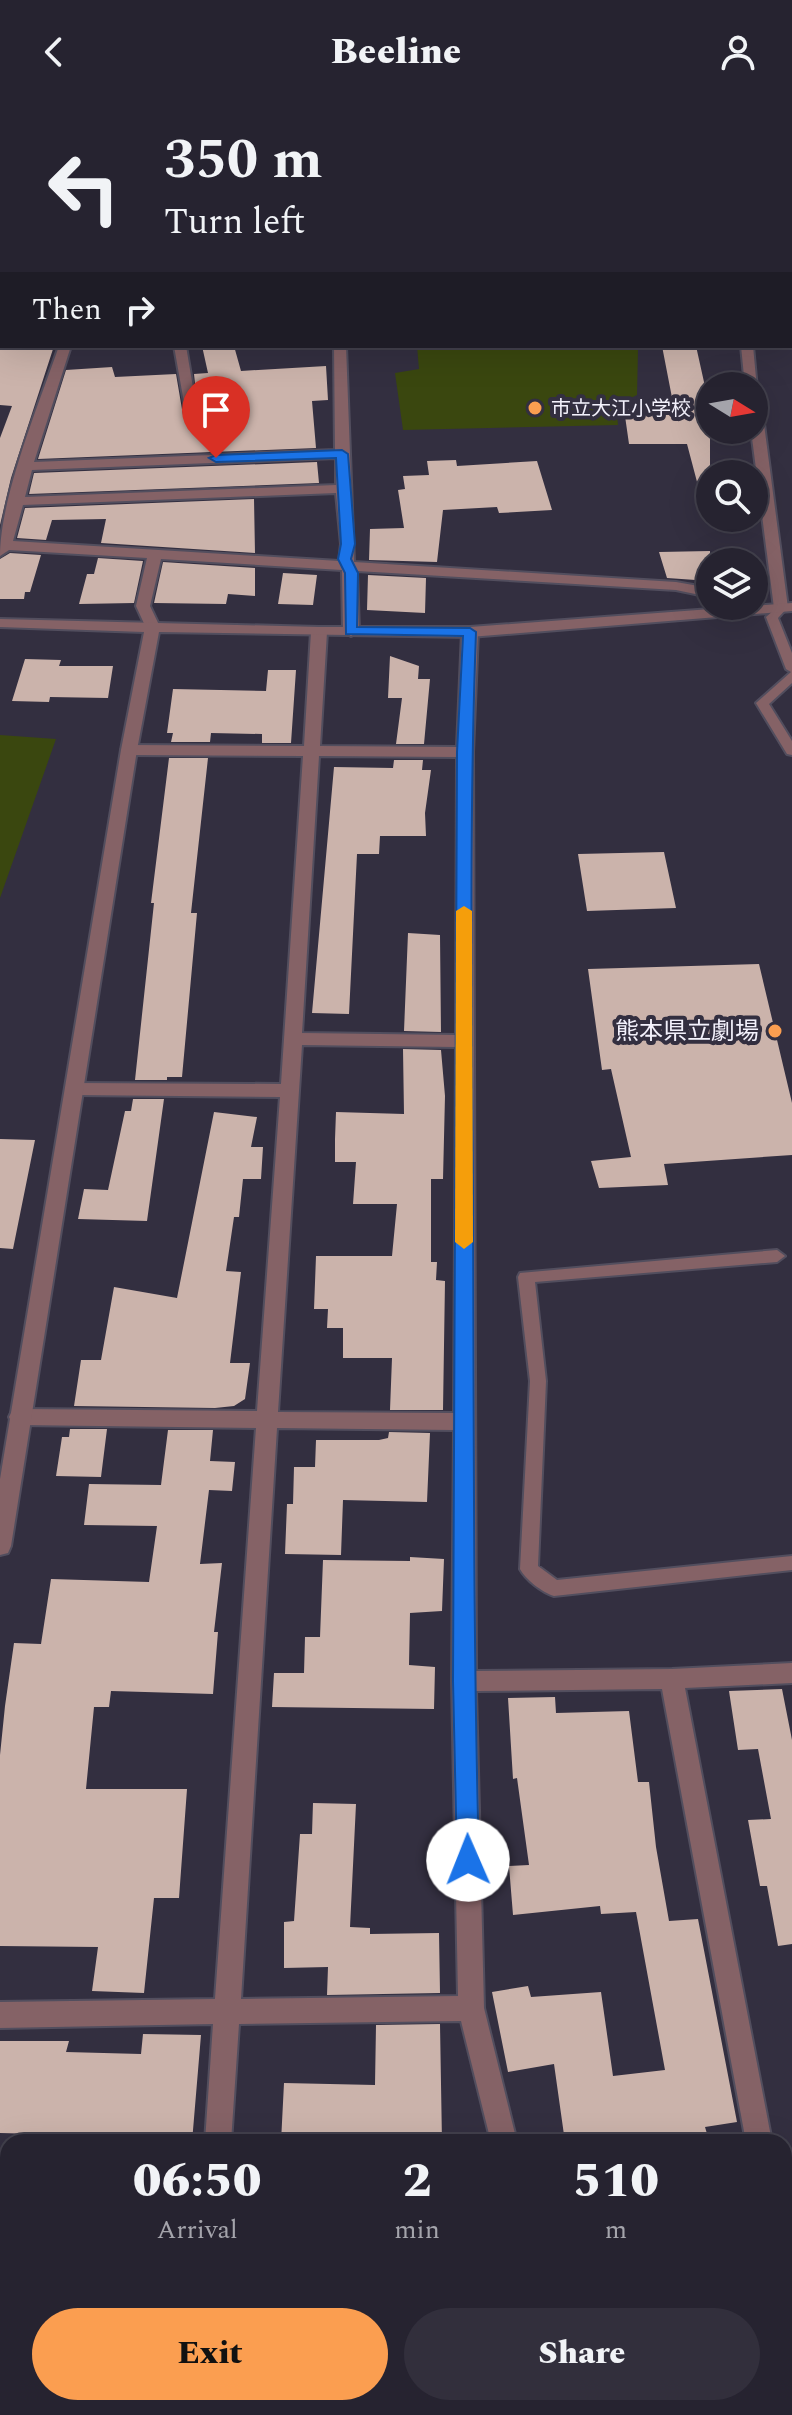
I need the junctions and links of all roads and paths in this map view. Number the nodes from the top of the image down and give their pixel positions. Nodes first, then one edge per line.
1 (64, 348) edge
2 (180, 348) edge
3 (340, 348) edge
4 (747, 348) edge
5 (750, 372) edge
6 (193, 414) dead end
7 (761, 444) edge
8 (342, 454) junction
9 (26, 466) junction
10 (343, 489) junction
11 (18, 501) junction
12 (2, 548) edge
13 (155, 554) junction
14 (347, 566) junction
15 (696, 589) edge
16 (787, 608) edge
17 (696, 612) edge
18 (0, 623) edge
19 (152, 627) junction
20 (351, 631) junction
21 (319, 632) junction
22 (470, 632) junction
23 (792, 669) edge
24 (792, 676) edge
25 (129, 750) junction
26 (309, 751) junction
27 (792, 751) edge
28 (465, 752) junction
29 (293, 1039) junction
30 (464, 1041) junction
31 (75, 1089) junction
32 (290, 1091) junction
33 (777, 1256) dead end
34 (10, 1417) edge
35 (269, 1419) junction
36 (464, 1422) junction
37 (0, 1546) edge
38 (792, 1563) edge
39 (792, 1673) edge
40 (672, 1679) junction
41 (464, 1681) junction
42 (471, 2008) junction
43 (227, 2012) junction
44 (0, 2015) edge
45 (219, 2134) edge
46 (502, 2134) edge
47 (757, 2134) edge

1 - 9 street
2 - 6 street
3 - 8 street
4 - 5 street
7 - 16 street
8 - 9 street
8 - 10 street
9 - 11 street
10 - 11 street
10 - 14 street
11 - 12 street
12 - 13 street
13 - 14 street
13 - 19 street
14 - 15 street
14 - 20 street
16 - 23 lane
17 - 22 street
18 - 19 street
19 - 21 street
19 - 25 street
20 - 21 street
20 - 22 street
21 - 26 street
22 - 28 street
24 - 27 lane
25 - 26 street
25 - 31 street
26 - 28 street
26 - 29 street
28 - 30 street
29 - 30 street
29 - 32 street
30 - 36 street
31 - 32 street
31 - 34 street
32 - 35 street
33 - 38 lane
34 - 35 street
34 - 37 street
35 - 36 street
35 - 43 street
36 - 41 street
39 - 40 street
40 - 41 street
40 - 47 street
41 - 42 street
42 - 43 street
42 - 46 street
43 - 44 street
43 - 45 street

